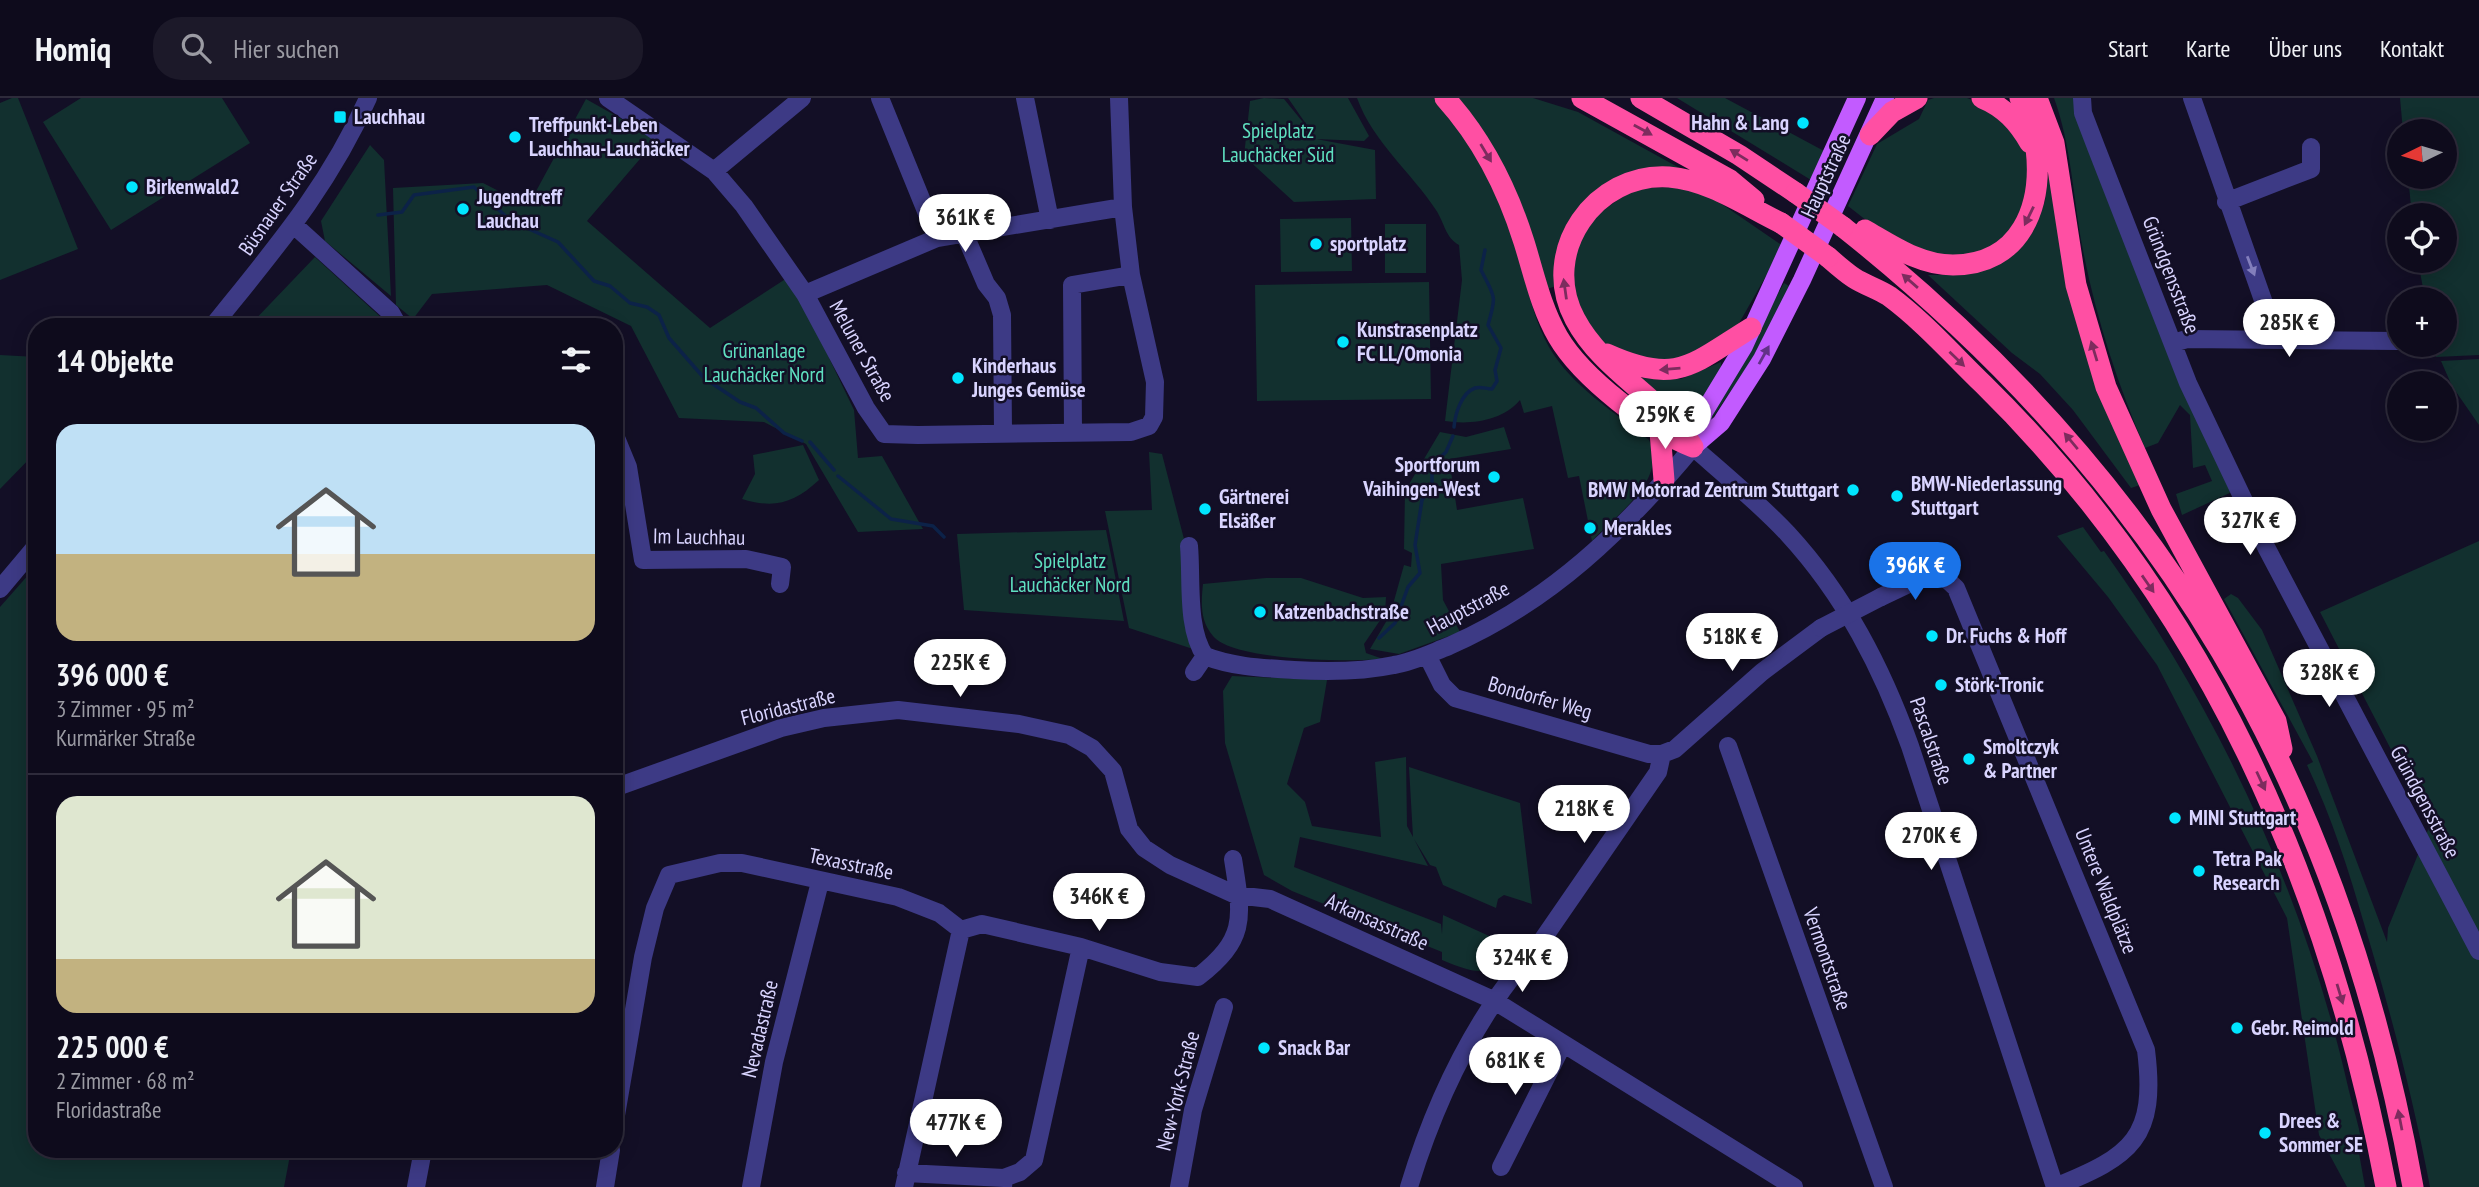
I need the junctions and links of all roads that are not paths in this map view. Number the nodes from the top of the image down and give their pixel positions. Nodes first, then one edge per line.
1 (368, 98) edge
2 (608, 98) edge
3 (802, 98) edge
4 (880, 98) edge
5 (1025, 98) edge
6 (1119, 98) edge
7 (1445, 98) edge
8 (1582, 98) edge
9 (1641, 98) edge
10 (1857, 98) edge
11 (1885, 98) edge
12 (1917, 98) edge
13 (1982, 98) edge
14 (2020, 98) edge
15 (2037, 98) edge
16 (2082, 98) edge
17 (2192, 98) edge
18 (1849, 116) junction
19 (1872, 131) junction
20 (2311, 147) dead end
21 (2037, 154) junction
22 (714, 171) junction
23 (2226, 202) junction
24 (1123, 207) junction
25 (1050, 220) junction
26 (1782, 223) junction
27 (295, 226) junction
28 (1843, 227) junction
29 (965, 235) junction
30 (937, 238) junction
31 (1781, 268) junction
32 (1131, 275) junction
33 (1802, 280) junction
34 (805, 294) junction
35 (219, 318) edge
36 (394, 318) edge
37 (1751, 328) junction
38 (2277, 340) junction
39 (2387, 341) edge
40 (2174, 342) junction
41 (1596, 348) junction
42 (1003, 432) junction
43 (1073, 432) junction
44 (1660, 432) junction
45 (1693, 447) junction
46 (623, 455) edge
47 (1664, 481) junction
48 (1189, 545) dead end
49 (28, 556) edge
50 (780, 584) dead end
51 (0, 589) edge
52 (1427, 655) junction
53 (1205, 656) junction
54 (1194, 672) dead end
55 (1728, 746) dead end
56 (1662, 754) junction
57 (2286, 771) junction
58 (623, 785) edge
59 (1233, 859) dead end
60 (820, 882) junction
61 (1236, 895) junction
62 (961, 930) junction
63 (1080, 947) junction
64 (1536, 949) dead end
65 (2479, 951) edge
66 (1521, 965) dead end
67 (1493, 1000) junction
68 (1224, 1007) dead end
69 (1563, 1044) junction
70 (623, 1074) edge
71 (421, 1158) edge
72 (610, 1158) edge
73 (1501, 1167) dead end
74 (905, 1180) edge
75 (1004, 1183) edge
76 (416, 1187) edge
77 (605, 1187) edge
78 (751, 1187) edge
79 (1180, 1187) edge
80 (1409, 1187) edge
81 (1794, 1187) edge
82 (1884, 1187) edge
83 (2055, 1187) edge
84 (2386, 1187) edge
85 (2413, 1187) edge

1 - 27 street, Büsnauer Straße
2 - 22 street, Meluner Straße
3 - 22 street
4 - 30 street
5 - 25 street
6 - 24 street
7 -> 44 highway
8 -> 26 highway
28 -> 9 highway, bridge
10 - 18 main road, Hauptstraße
11 - 19 main road, Hauptstraße
12 - 19 highway
13 - 21 highway
14 - 21 highway
57 -> 15 highway
16 - 40 street, Gründgensstraße
17 - 23 street
18 - 19 main road
18 - 31 main road, Hauptstraße
19 - 33 main road, Hauptstraße
20 - 23 street
21 -> 28 highway
22 - 34 street, Meluner Straße
23 -> 38 street
24 - 25 street
24 - 32 street
25 - 29 street
41 -> 26 highway
26 -> 84 highway, bridge
27 - 35 street, Büsnauer Straße
27 - 36 street
57 -> 28 highway
29 - 30 street
29 - 42 street
30 - 34 street
31 - 33 main road
31 - 37 main road, Hauptstraße
32 - 43 street
32 - 43 street, Meluner Straße
45 -> 33 main road, Hauptstraße
34 - 42 street, Meluner Straße
37 -> 41 highway
37 - 45 main road, Hauptstraße
38 - 39 street
38 - 40 street
40 - 65 street, Gründgensstraße
41 - 45 highway
42 - 43 street, Meluner Straße
44 - 45 highway
44 - 47 highway
45 - 47 street, Hauptstraße
45 - 83 street, Pascalstraße
46 - 50 street, Im Lauchhau
47 - 52 street, Hauptstraße
48 - 53 street
49 - 51 street
52 - 53 street, Hauptstraße
52 - 56 street, Bondorfer Weg
53 - 54 street
55 - 82 street, Vermontstraße
56 - 64 street
56 - 83 street, Untere Waldplätze, bridge
85 -> 57 highway
58 - 61 street, Floridastraße
59 - 61 street
60 - 62 street, Texasstraße
60 - 70 street, Texasstraße
60 - 78 street, Nevadastraße
61 - 63 street
61 - 67 street, Arkansasstraße
62 - 63 street
62 - 74 street
63 - 75 street
66 - 67 street
67 - 69 street, Arkansasstraße
67 - 80 street
68 - 79 street, New-York-Straße
69 - 73 street
69 - 81 street, Arkansasstraße
71 - 76 street
72 - 77 street
74 - 75 street

